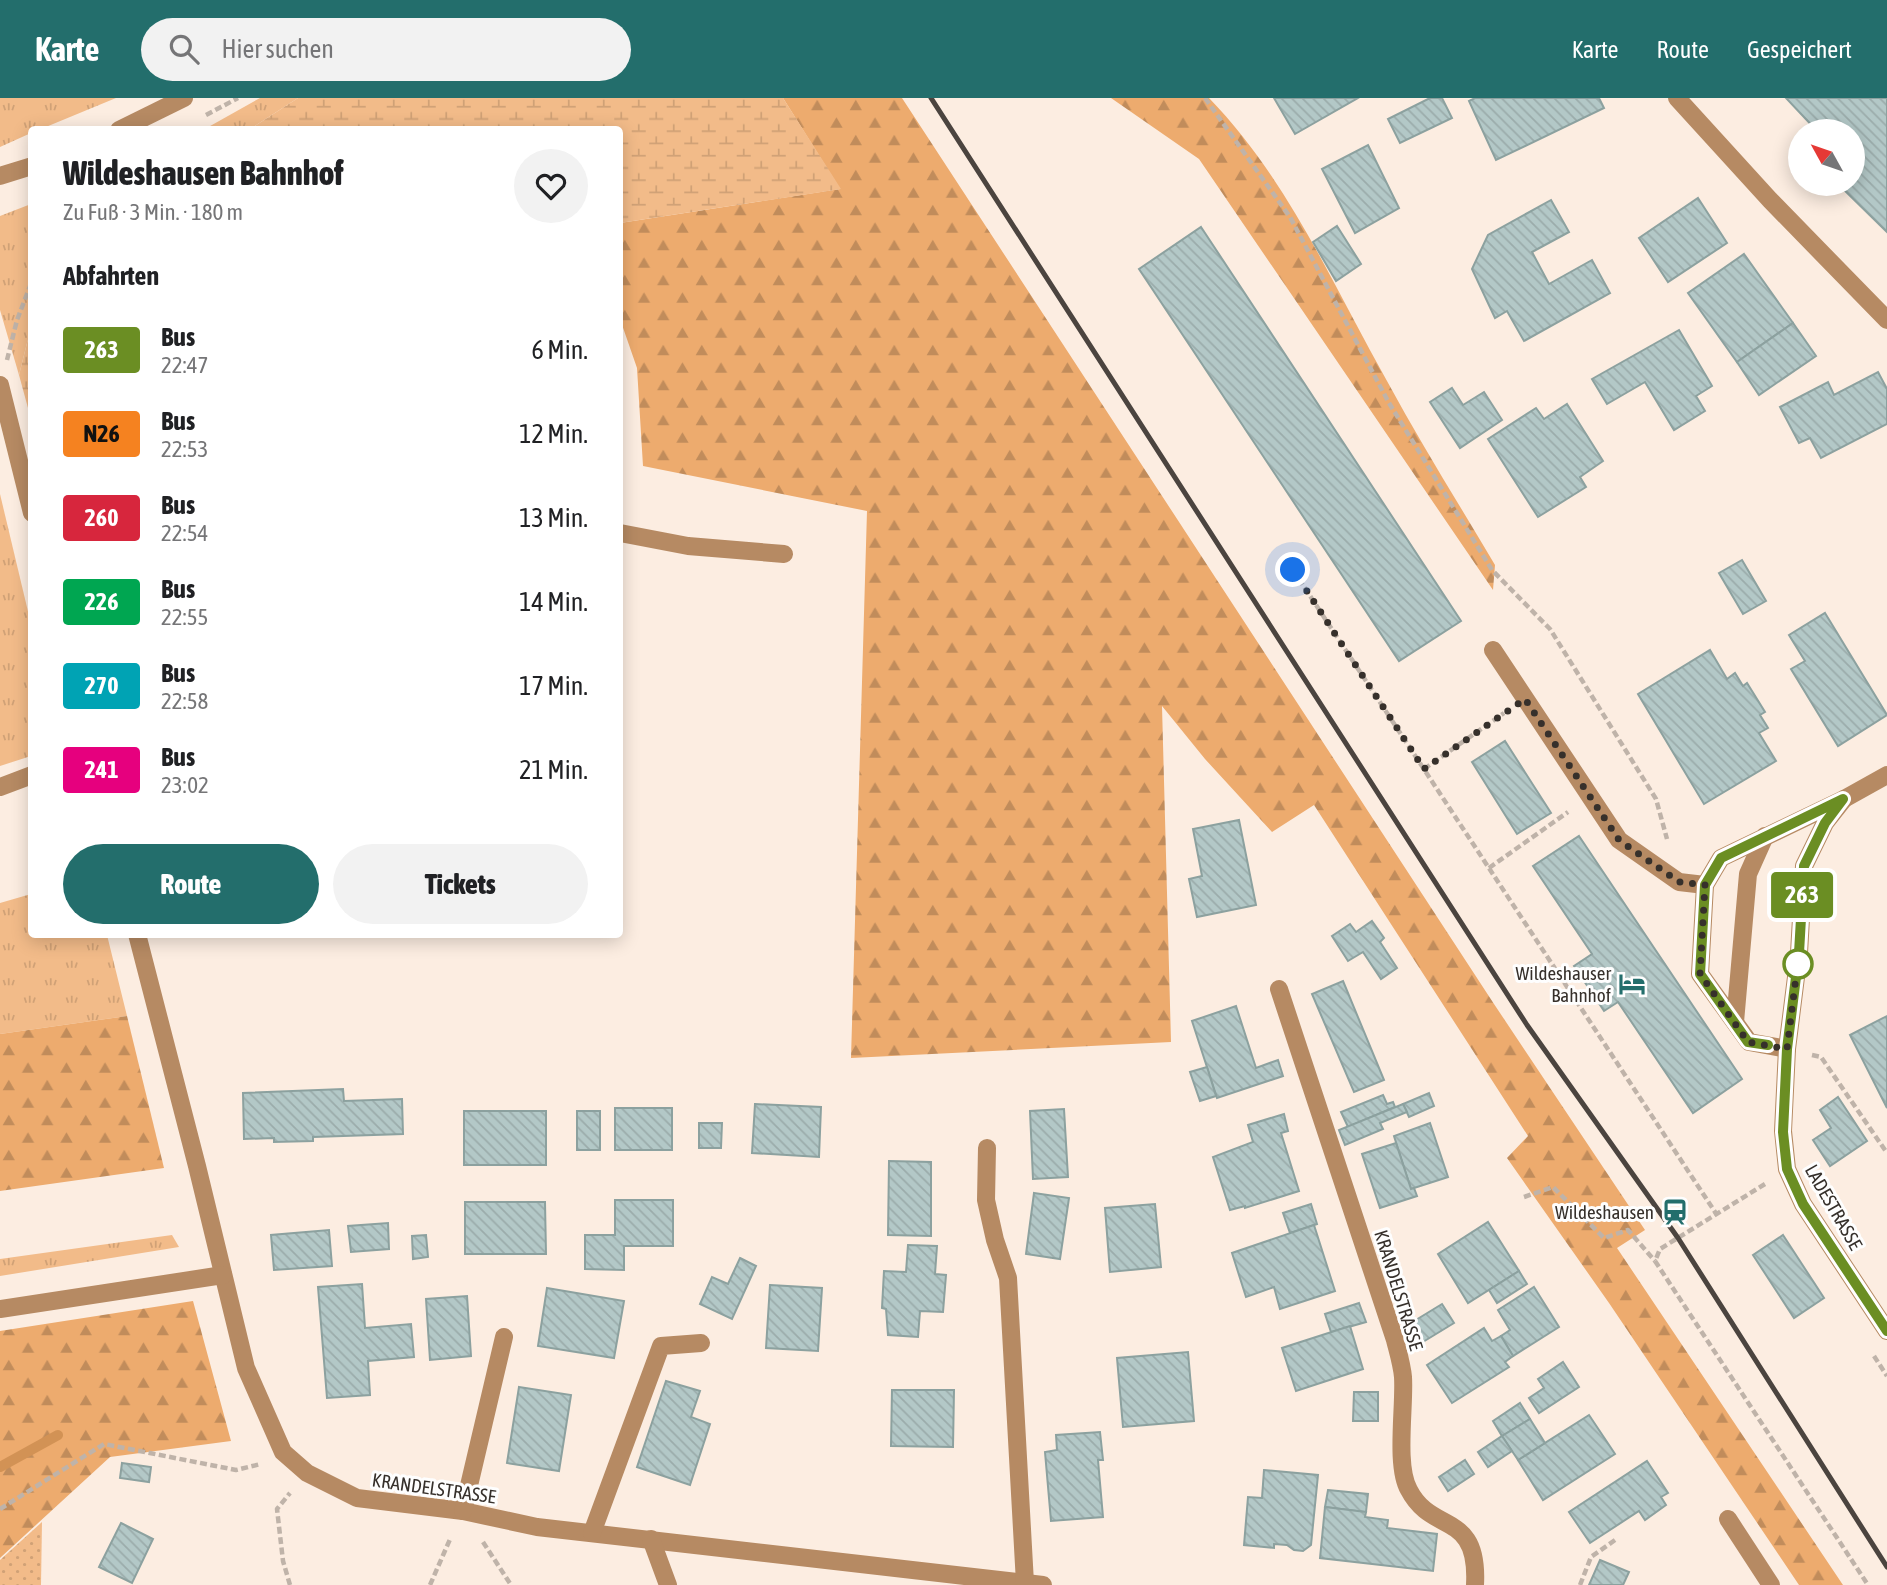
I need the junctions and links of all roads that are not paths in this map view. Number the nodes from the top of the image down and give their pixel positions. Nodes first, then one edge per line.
1 (184, 98) edge
2 (1678, 98) edge
3 (127, 126) edge
4 (28, 167) edge
5 (0, 176) edge
6 (1887, 320) edge
7 (1, 388) edge
8 (28, 497) edge
9 (623, 534) edge
10 (784, 554) dead end
11 (1493, 650) dead end
12 (1887, 775) edge
13 (28, 776) edge
14 (0, 787) edge
15 (1843, 799) junction
16 (1765, 836) junction
17 (1705, 885) junction
18 (138, 938) edge
19 (1279, 989) dead end
20 (1735, 1022) junction
21 (1787, 1049) junction
22 (987, 1148) dead end
23 (223, 1275) junction
24 (0, 1309) edge
25 (1887, 1331) edge
26 (504, 1337) dead end
27 (701, 1343) dead end
28 (463, 1511) junction
29 (1728, 1519) dead end
30 (592, 1533) junction
31 (651, 1539) junction
32 (1025, 1583) junction
33 (668, 1585) edge
34 (1043, 1585) edge
35 (1475, 1585) edge
36 (1771, 1585) edge

1 - 3 street
2 - 6 street
4 - 5 street
7 - 8 street
9 - 10 street
11 - 17 street
12 - 15 street
13 - 14 street
15 - 16 street
15 - 21 street, LADESTRASSE
16 - 17 street
16 - 20 street
17 - 20 street
18 - 23 street, KRANDELSTRASSE
19 - 35 street, KRANDELSTRASSE
20 - 21 street
21 - 25 street, LADESTRASSE
22 - 32 street
23 - 24 street
23 - 28 street, KRANDELSTRASSE
26 - 28 street
27 - 30 street
28 - 30 street, KRANDELSTRASSE
29 - 36 street
30 - 31 street, KRANDELSTRASSE
31 - 32 street, KRANDELSTRASSE
31 - 33 street
32 - 34 street, KRANDELSTRASSE

